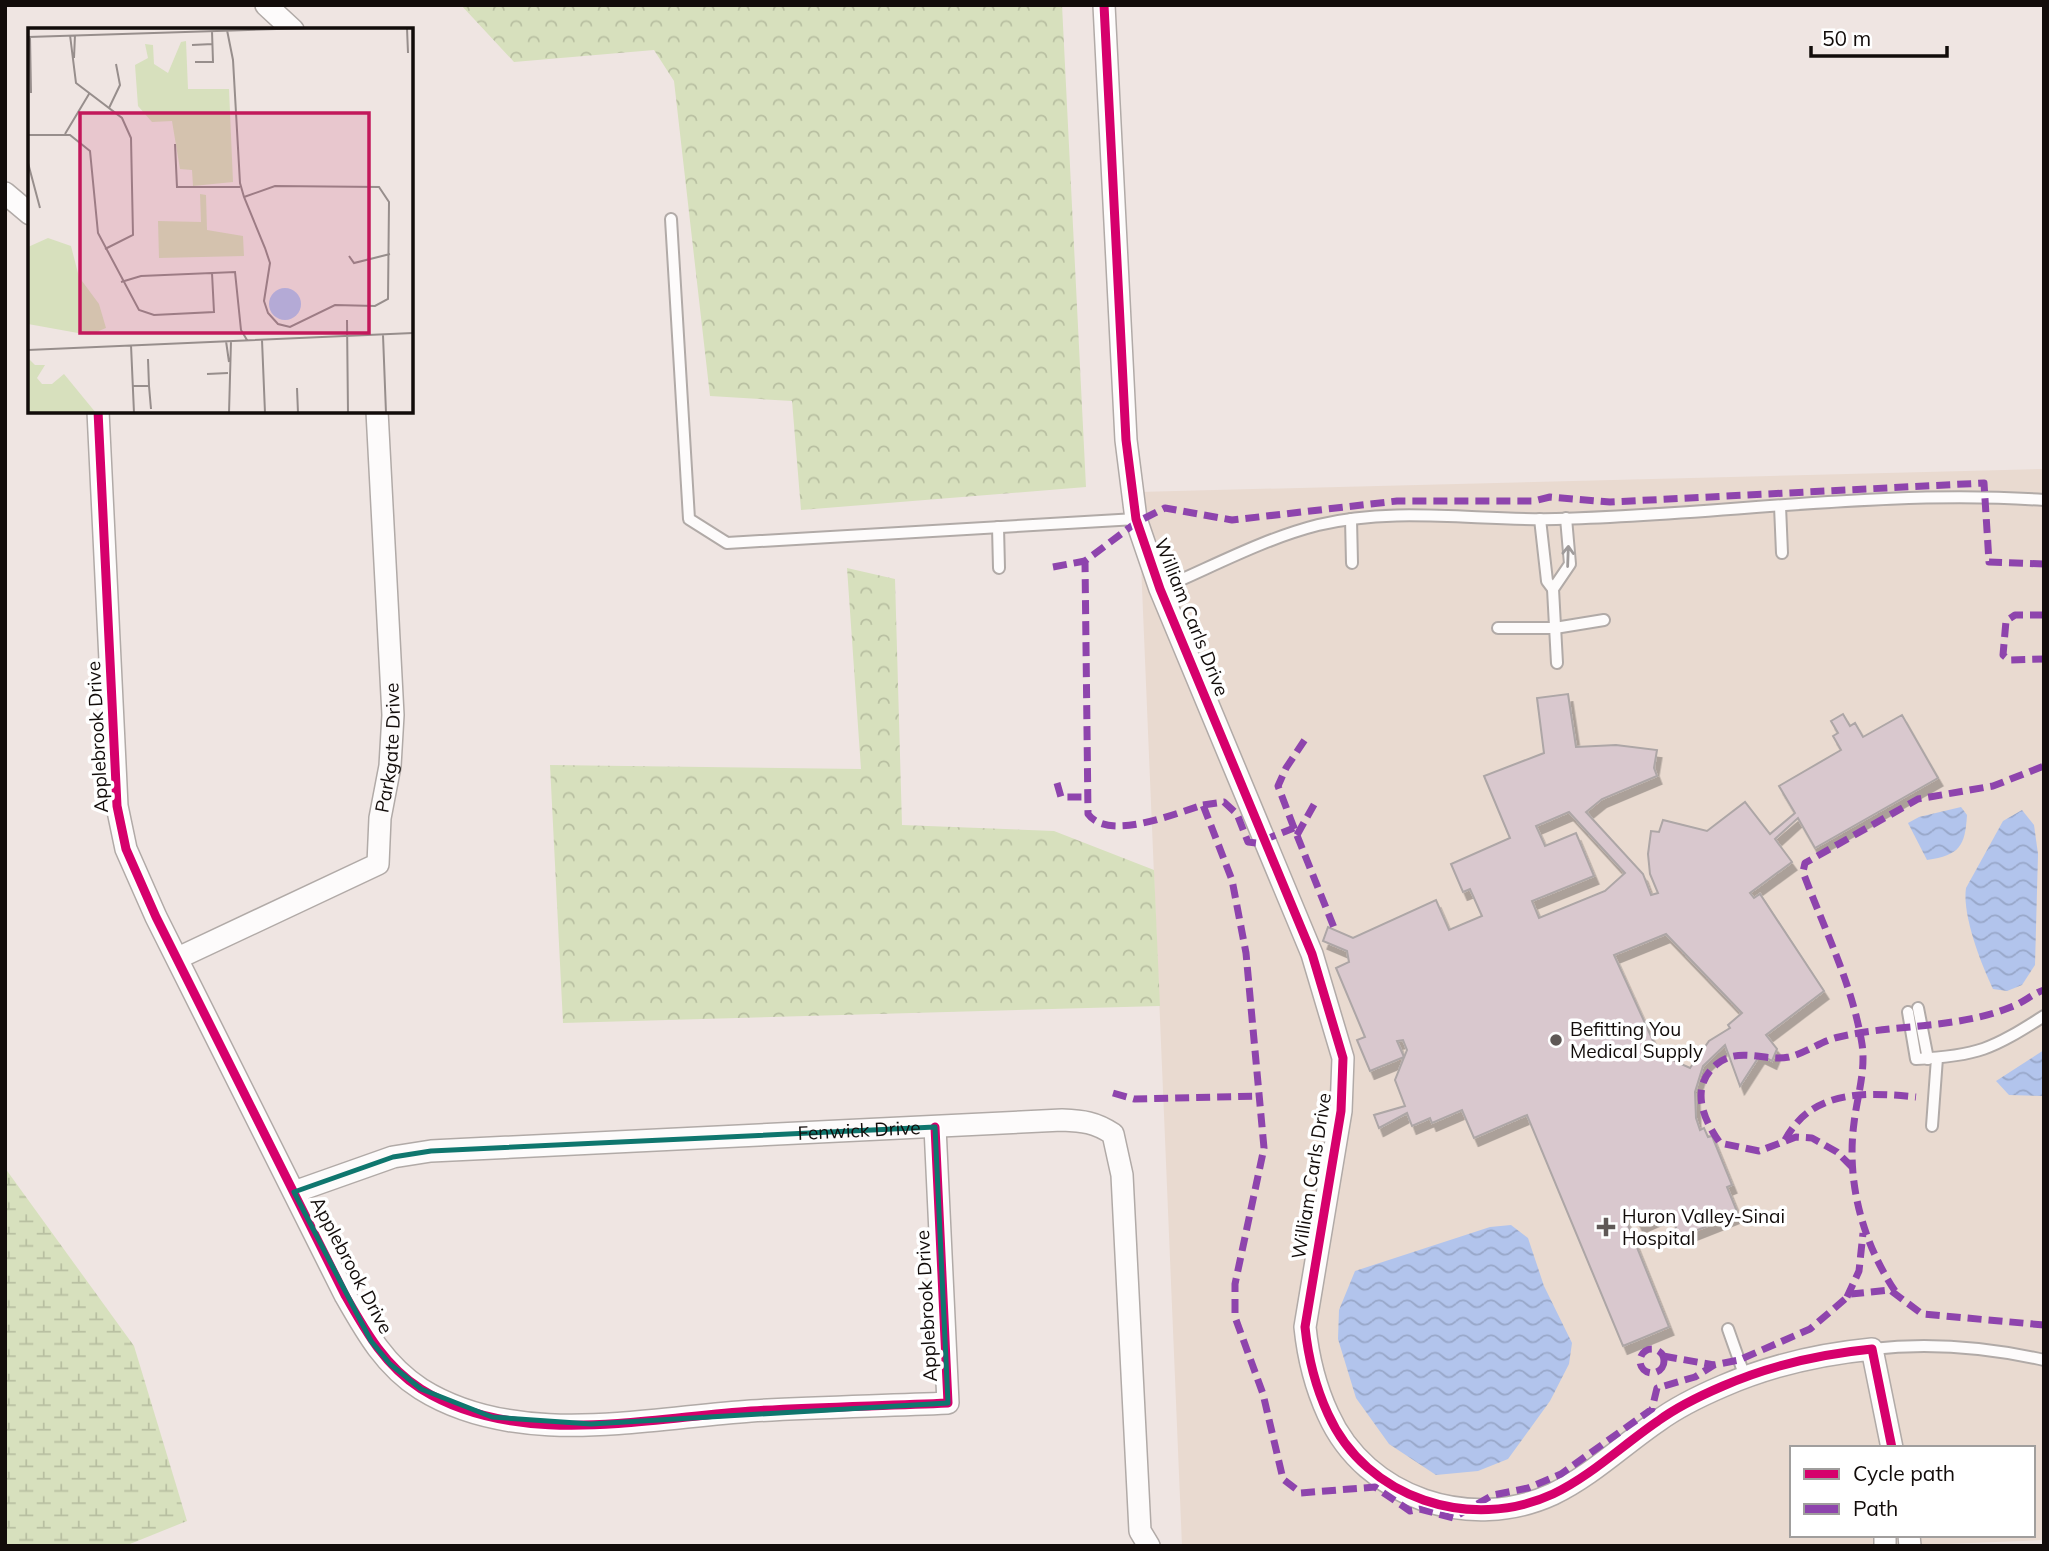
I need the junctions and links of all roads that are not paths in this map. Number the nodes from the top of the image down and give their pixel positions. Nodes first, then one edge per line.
1 (267, 5) edge
2 (1104, 5) edge
3 (291, 28) edge
4 (5, 193) edge
5 (28, 212) edge
6 (671, 219) dead end
7 (98, 413) edge
8 (377, 413) edge
9 (2044, 500) edge
10 (1780, 506) junction
11 (1566, 518) junction
12 (1136, 519) junction
13 (1351, 519) junction
14 (1540, 519) junction
15 (998, 527) junction
16 (1782, 554) dead end
17 (1352, 562) dead end
18 (999, 568) dead end
19 (1160, 589) junction
20 (1553, 589) junction
21 (1604, 620) dead end
22 (1498, 628) dead end
23 (1555, 628) junction
24 (1557, 663) dead end
25 (178, 958) junction
26 (2044, 1016) edge
27 (1933, 1059) junction
28 (1932, 1126) dead end
29 (935, 1127) junction
30 (294, 1192) junction
31 (1728, 1329) dead end
32 (1872, 1349) junction
33 (2044, 1360) edge
34 (1745, 1377) junction
35 (1892, 1446) edge
36 (1140, 1541) edge

1 - 3 street
2 - 12 street, William Carls Drive
4 - 5 street
6 - 15 lane
7 - 25 street, Applebrook Drive
8 - 25 street, Parkgate Drive
9 - 10 lane
10 - 11 lane
10 - 16 lane
11 - 14 lane
20 -> 11 lane
12 - 15 lane
12 - 19 street, William Carls Drive
13 - 14 lane
13 - 17 lane
13 - 19 lane
14 - 20 lane
15 - 18 lane
19 - 34 street, William Carls Drive
20 - 23 lane
21 - 23 lane
22 - 23 lane
23 - 24 lane
25 - 30 street, Applebrook Drive
26 - 27 lane
27 - 27 lane
27 - 28 lane
29 - 30 street, Fenwick Drive
29 - 30 street, Applebrook Drive
29 - 36 street, Fenwick Drive
31 - 34 lane
32 - 33 lane
32 - 34 street, William Carls Drive
32 - 35 street

